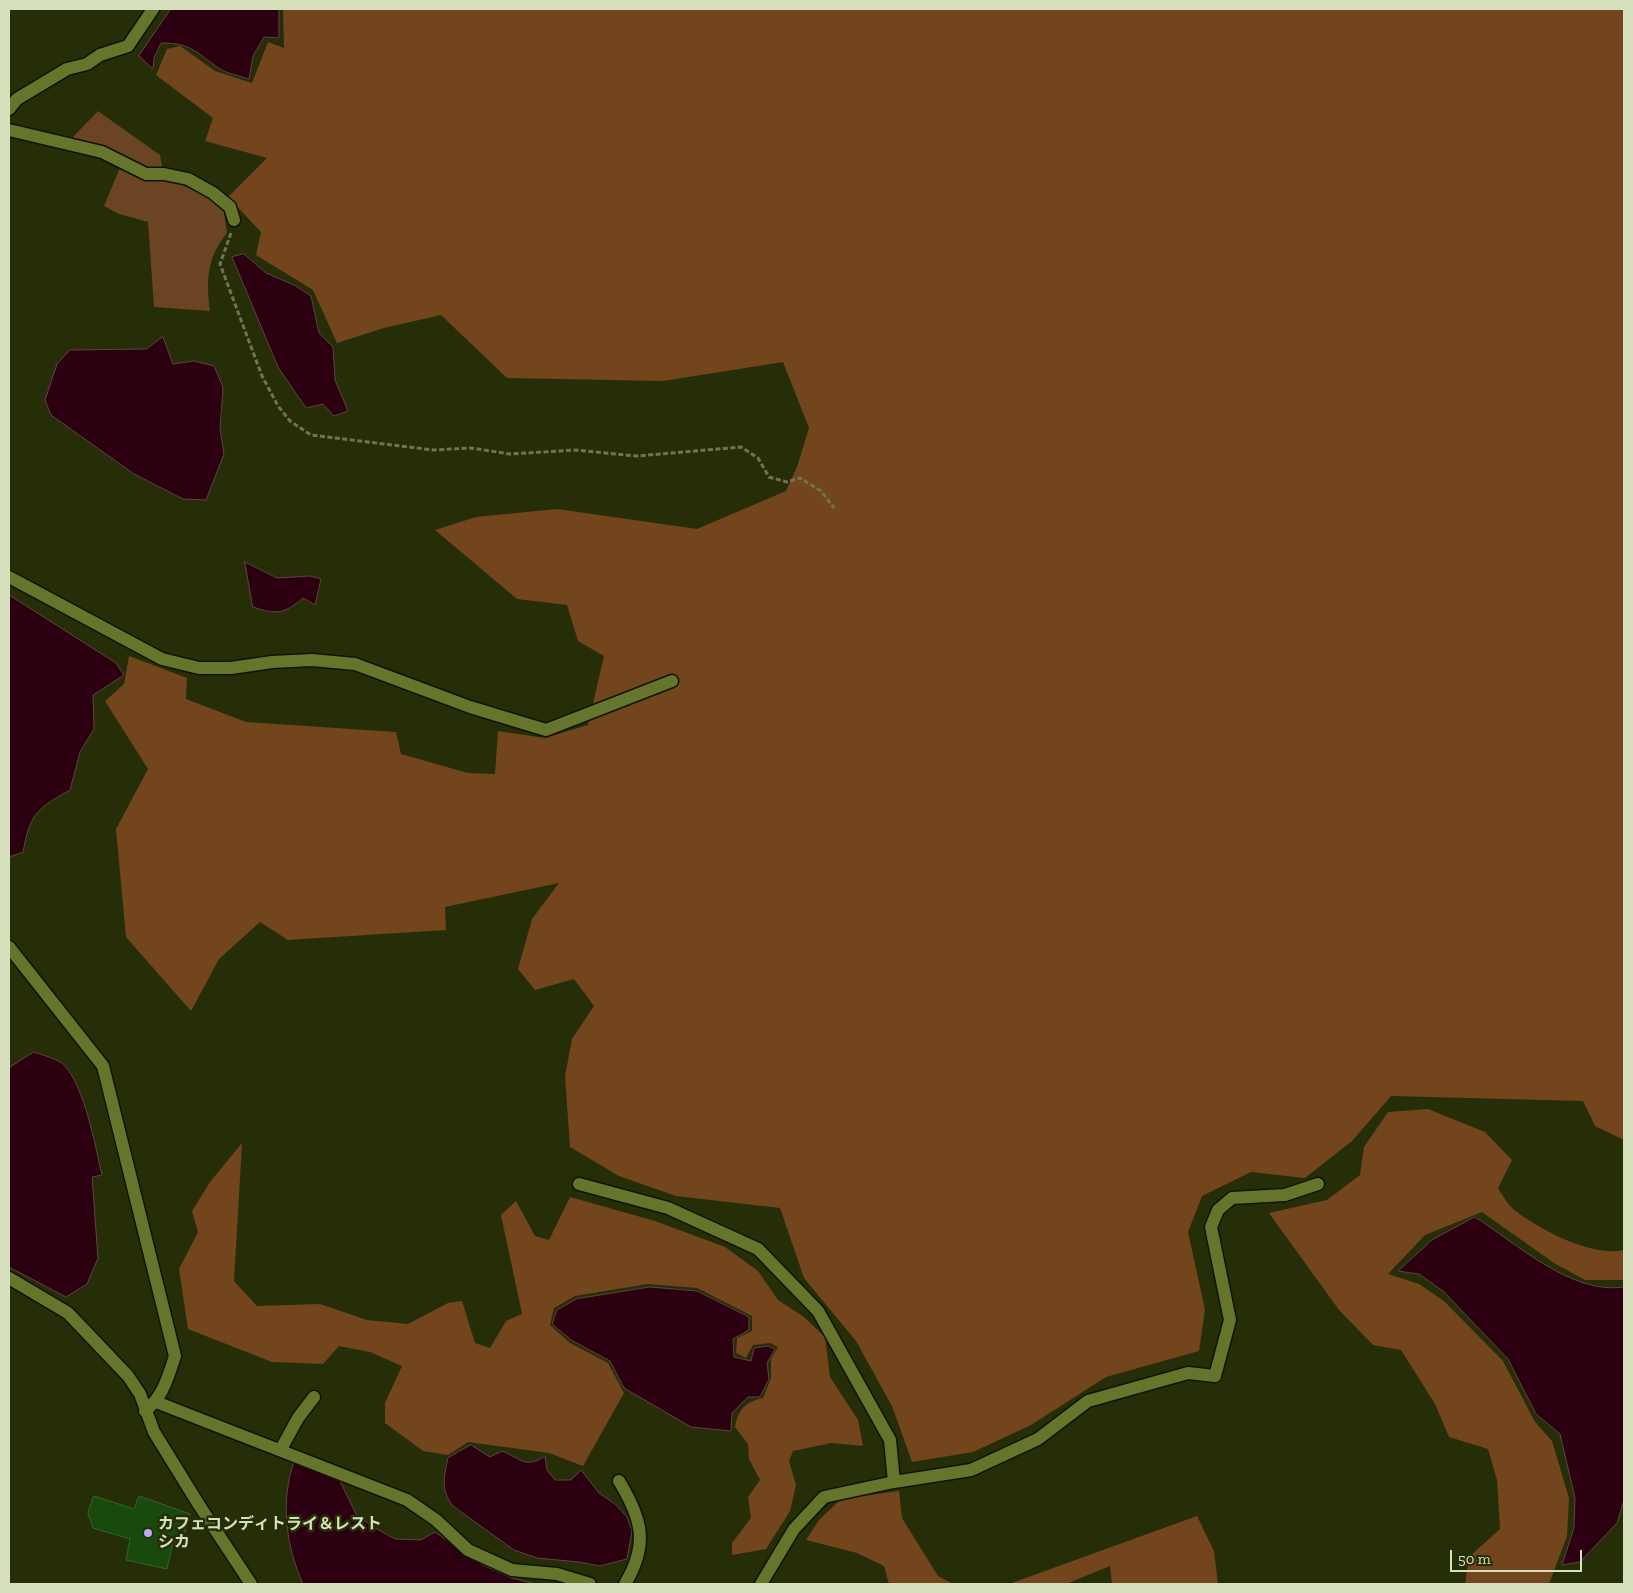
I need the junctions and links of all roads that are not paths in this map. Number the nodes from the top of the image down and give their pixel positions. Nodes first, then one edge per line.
1 (153, 9) edge
2 (9, 109) edge
3 (9, 130) edge
4 (234, 220) road end
5 (9, 577) edge
6 (672, 681) dead end
7 (9, 947) edge
8 (579, 1184) dead end
9 (1318, 1184) dead end
10 (9, 1278) edge
11 (314, 1397) dead end
12 (156, 1402) junction
13 (145, 1411) junction
14 (281, 1449) junction
15 (619, 1481) dead end
16 (894, 1482) junction
17 (252, 1584) edge
18 (590, 1584) edge
19 (626, 1584) edge
20 (761, 1584) edge

1 - 2 street
3 - 4 street
5 - 6 street
7 - 12 street
8 - 16 street
9 - 16 street
10 - 13 street
11 - 14 street
12 - 13 street
12 - 14 street
13 - 17 street
14 - 18 street
15 - 19 street
16 - 20 street

